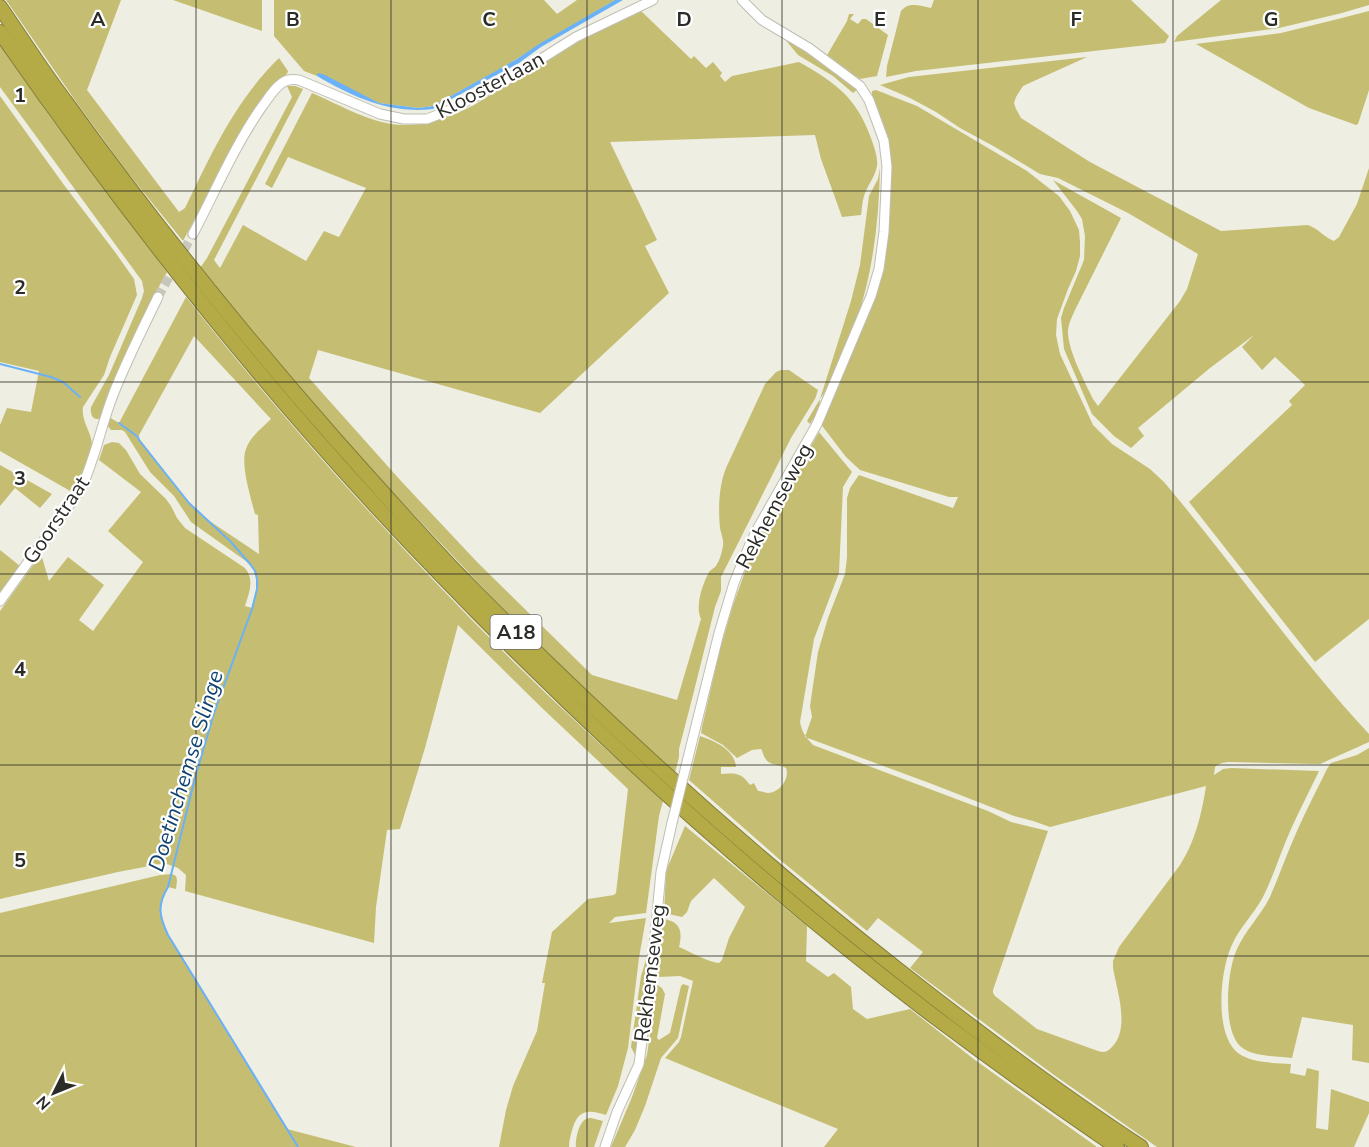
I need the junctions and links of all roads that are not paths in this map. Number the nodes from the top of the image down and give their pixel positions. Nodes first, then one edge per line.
1 (653, 0) edge
2 (742, 0) edge
3 (0, 7) edge
4 (0, 32) edge
5 (194, 234) tunnel mouth
6 (158, 297) tunnel mouth
7 (0, 601) edge
8 (605, 1147) edge
9 (1117, 1147) edge
10 (1141, 1147) edge

1 - 5 street, Kloosterlaan
2 - 8 street, Rekhemseweg, bridge
3 - 10 highway, A18
4 - 9 highway, A18
6 - 7 street, Goorstraat

